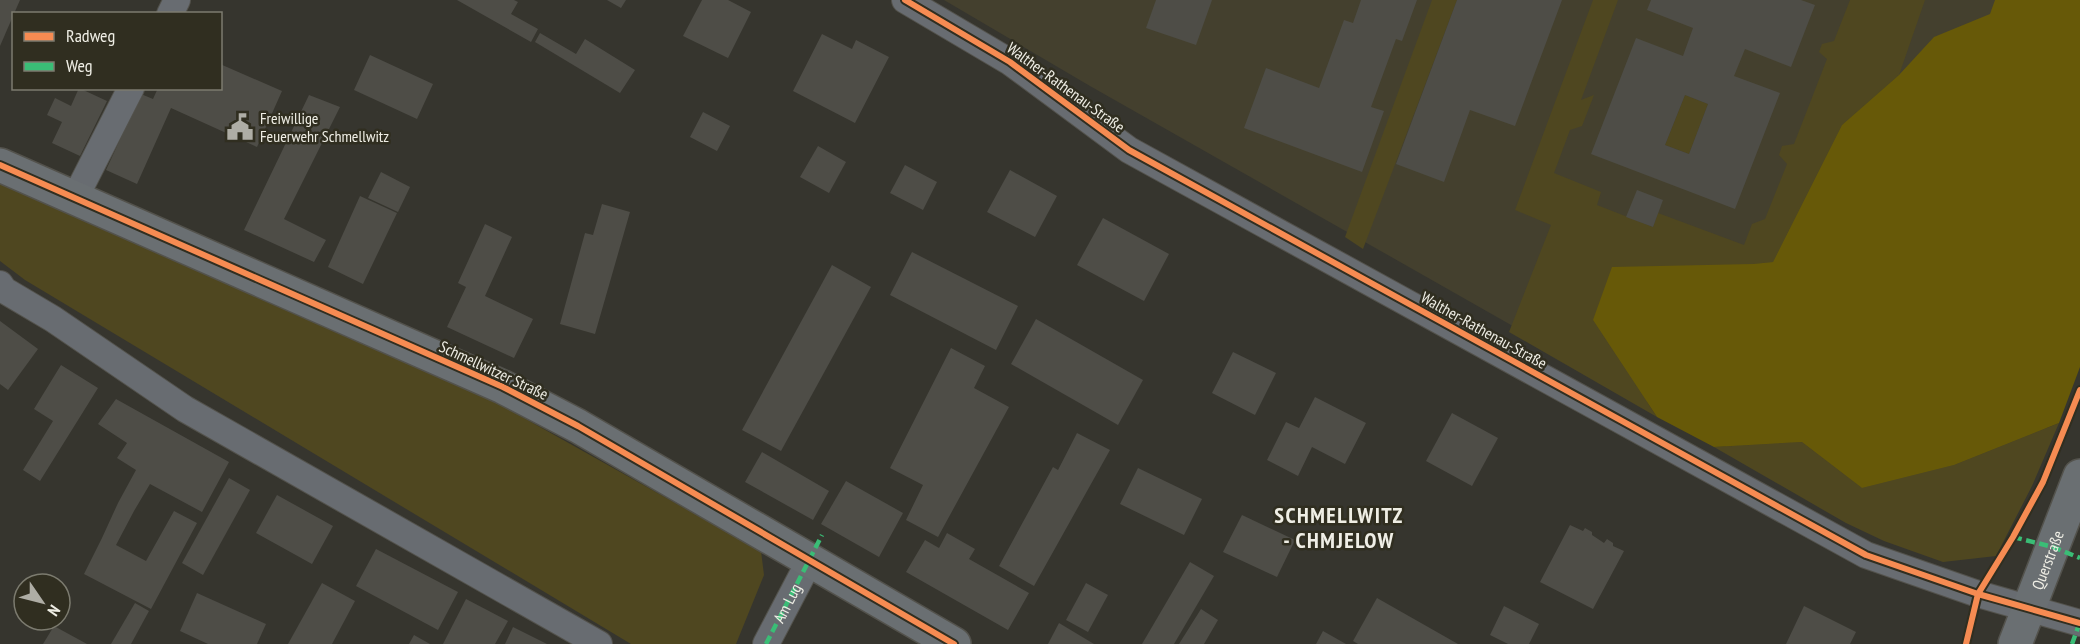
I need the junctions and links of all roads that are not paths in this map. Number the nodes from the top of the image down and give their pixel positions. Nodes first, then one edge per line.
1 (905, 0) edge
2 (130, 90) edge
3 (0, 165) edge
4 (75, 198) junction
5 (0, 284) edge
6 (2080, 476) edge
7 (809, 562) junction
8 (2029, 609) junction
9 (2080, 623) edge
10 (599, 644) edge
11 (766, 644) edge
12 (954, 644) edge
13 (2015, 644) edge

1 - 8 street, Walther-Rathenau-Straße
2 - 4 street
3 - 4 street, Schmellwitzer Straße
4 - 7 street, Schmellwitzer Straße
5 - 10 street
6 - 8 street, Querstraße
7 - 11 street, Am Lug
7 - 12 street, Schmellwitzer Straße
8 - 9 street, Walther-Rathenau-Straße
8 - 13 street, Querstraße

